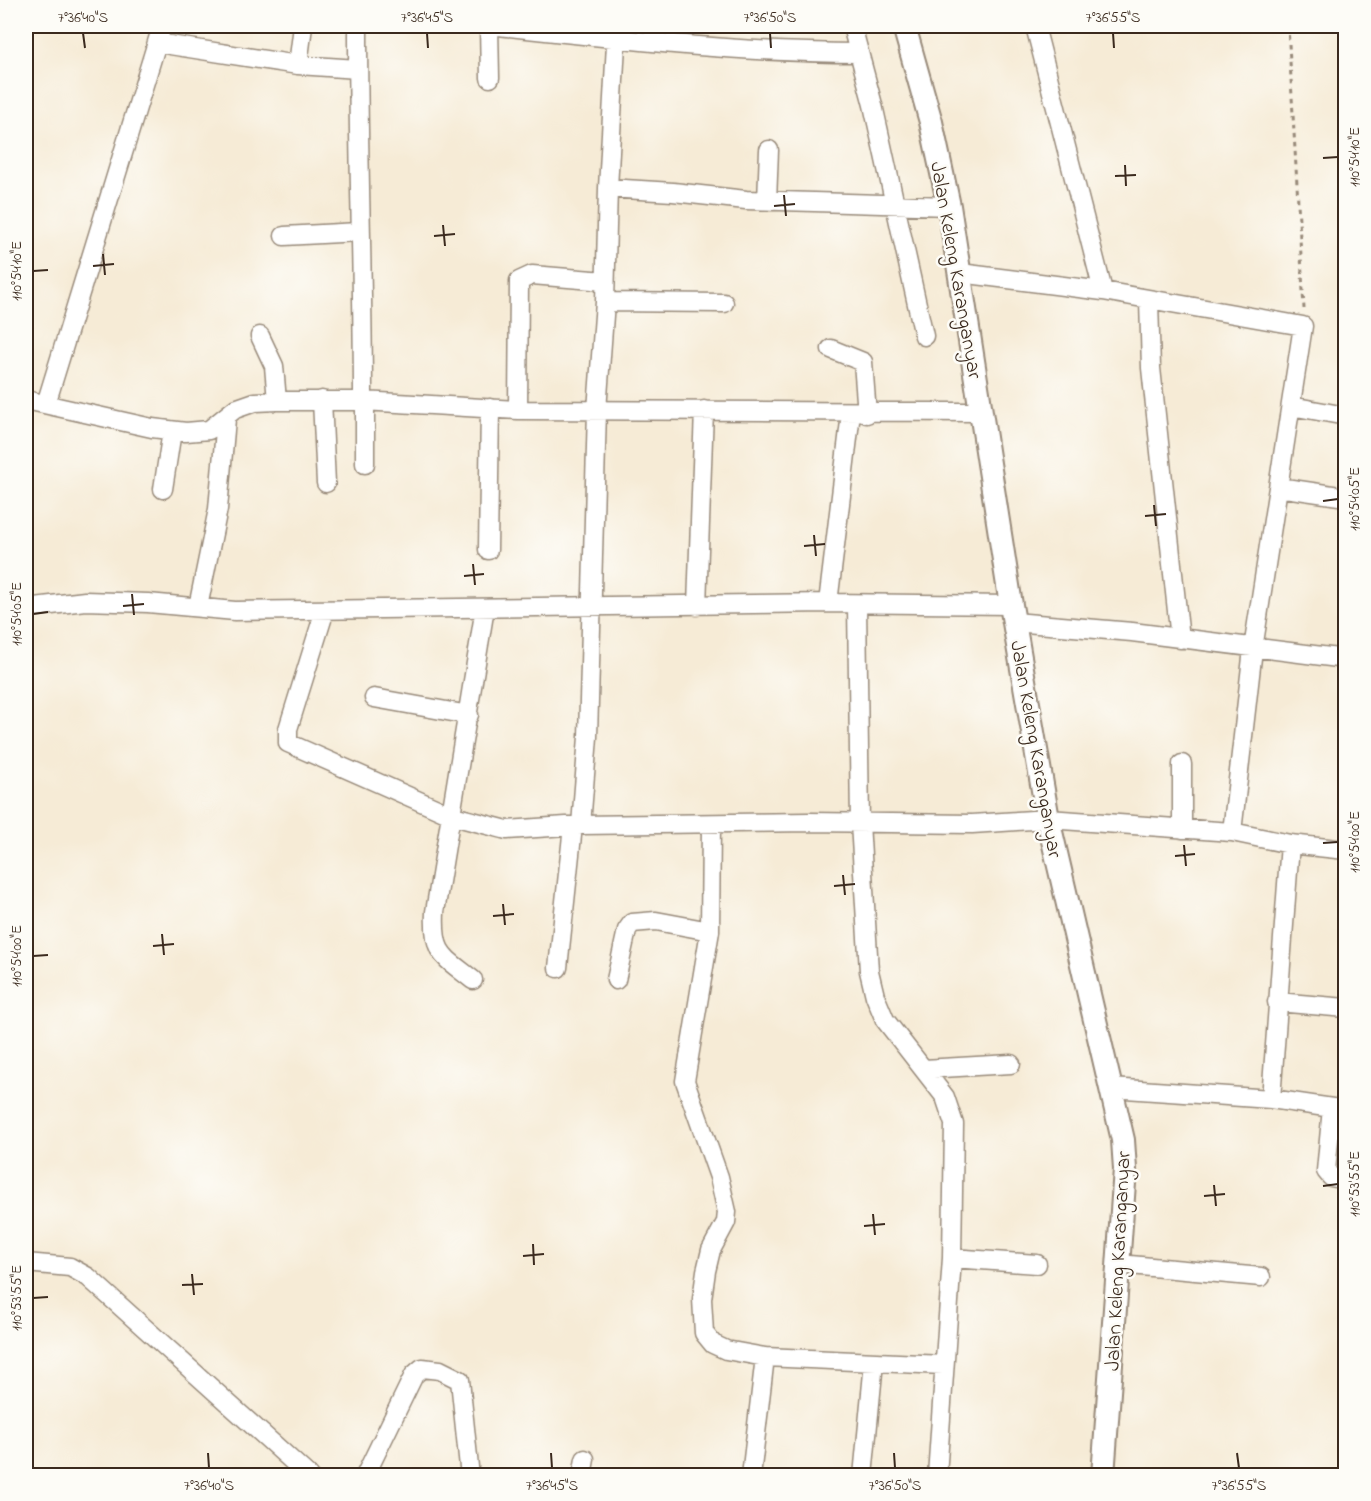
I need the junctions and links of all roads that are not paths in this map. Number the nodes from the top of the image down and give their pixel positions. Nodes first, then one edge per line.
1 (303, 26) edge
2 (358, 26) edge
3 (489, 26) edge
4 (499, 26) edge
5 (852, 26) edge
6 (904, 26) edge
7 (1035, 26) edge
8 (617, 32) edge
9 (160, 34) edge
10 (859, 53) junction
11 (298, 65) junction
12 (358, 69) junction
13 (490, 78) dead end
14 (769, 150) dead end
15 (608, 188) junction
16 (768, 201) junction
17 (909, 205) junction
18 (949, 206) junction
19 (359, 232) junction
20 (284, 236) dead end
21 (960, 273) junction
22 (605, 281) junction
23 (1103, 291) junction
24 (1149, 301) junction
25 (605, 302) junction
26 (724, 303) dead end
27 (260, 336) dead end
28 (924, 336) dead end
29 (831, 349) dead end
30 (26, 400) edge
31 (322, 400) junction
32 (277, 401) junction
33 (364, 401) junction
34 (46, 404) junction
35 (1291, 406) junction
36 (490, 408) junction
37 (518, 410) junction
38 (597, 410) junction
39 (704, 410) junction
40 (981, 412) junction
41 (859, 414) junction
42 (1346, 416) edge
43 (226, 418) junction
44 (172, 431) junction
45 (365, 464) dead end
46 (326, 483) dead end
47 (1278, 487) junction
48 (163, 489) dead end
49 (1346, 497) edge
50 (488, 550) dead end
51 (828, 603) junction
52 (857, 605) junction
53 (590, 606) junction
54 (697, 606) junction
55 (198, 607) junction
56 (26, 608) edge
57 (485, 608) junction
58 (325, 610) junction
59 (1012, 613) junction
60 (1180, 639) junction
61 (1253, 649) junction
62 (1346, 659) edge
63 (374, 698) dead end
64 (469, 715) junction
65 (1182, 764) dead end
66 (453, 816) junction
67 (1048, 819) junction
68 (860, 823) junction
69 (711, 824) junction
70 (577, 826) junction
71 (1182, 829) junction
72 (1232, 832) junction
73 (1290, 844) junction
74 (1346, 850) edge
75 (710, 931) junction
76 (558, 968) dead end
77 (473, 980) dead end
78 (616, 980) dead end
79 (1277, 1002) junction
80 (1346, 1008) edge
81 (1011, 1064) dead end
82 (924, 1069) junction
83 (1111, 1088) junction
84 (1271, 1099) junction
85 (1339, 1109) edge
86 (1346, 1180) edge
87 (952, 1258) junction
88 (26, 1263) edge
89 (1037, 1264) dead end
90 (1119, 1264) junction
91 (1261, 1277) dead end
92 (765, 1356) junction
93 (874, 1362) junction
94 (943, 1365) junction
95 (469, 1467) dead end
96 (305, 1473) edge
97 (365, 1476) edge
98 (751, 1476) edge
99 (863, 1476) edge
100 (937, 1476) edge
101 (1103, 1476) edge

1 - 11 street
2 - 12 street
3 - 13 street
4 - 8 street
5 - 10 street
6 - 18 main road, Jalan Keleng Karanganyar
7 - 23 street
8 - 10 street
8 - 15 street
9 - 11 street
9 - 34 street
10 - 17 street
11 - 12 street
12 - 19 street
14 - 16 street
15 - 16 street
15 - 22 street
16 - 17 street
17 - 18 street
17 - 28 street
18 - 21 main road, Jalan Keleng Karanganyar
19 - 20 street
19 - 33 street
21 - 23 street
21 - 40 main road, Jalan Keleng Karanganyar
22 - 25 street
22 - 37 street
23 - 24 street
24 - 35 street
24 - 60 street
25 - 26 street
25 - 38 street
27 - 32 street
29 - 41 street
30 - 34 street
31 - 32 street
31 - 33 street
31 - 46 street
32 - 43 street
33 - 36 street
33 - 45 street
34 - 44 street
35 - 42 street
35 - 47 street
36 - 37 street
36 - 50 street
37 - 38 street
38 - 39 street
38 - 53 street
39 - 41 street
39 - 54 street
40 - 41 street
40 - 59 main road, Jalan Keleng Karanganyar
41 - 51 street
43 - 44 street
43 - 55 street
44 - 48 street
47 - 49 street
47 - 61 street
51 - 52 street
51 - 54 street
52 - 59 street
52 - 68 street
53 - 54 street
53 - 57 street
53 - 70 street
55 - 56 street
55 - 58 street
57 - 58 street
57 - 64 street
58 - 66 street
59 - 60 street
59 - 67 main road, Jalan Keleng Karanganyar
60 - 61 street
61 - 62 street
61 - 72 street
63 - 64 street
64 - 66 street
65 - 71 street
66 - 70 street
66 - 77 street
67 - 68 street
67 - 71 street
67 - 83 main road, Jalan Keleng Karanganyar
68 - 69 street
68 - 82 street
69 - 70 street
69 - 75 street
70 - 76 street
71 - 72 street
72 - 73 street
73 - 74 street
73 - 79 street
75 - 78 street
75 - 92 street
79 - 80 street
79 - 84 street
81 - 82 street
82 - 87 street
83 - 84 street
83 - 90 main road, Jalan Keleng Karanganyar
84 - 85 street
85 - 86 street
87 - 89 street
87 - 94 street
88 - 96 street
90 - 91 street
90 - 101 main road, Jalan Keleng Karanganyar
92 - 93 street
92 - 98 street
93 - 94 street
93 - 99 street
94 - 100 street
95 - 97 street

